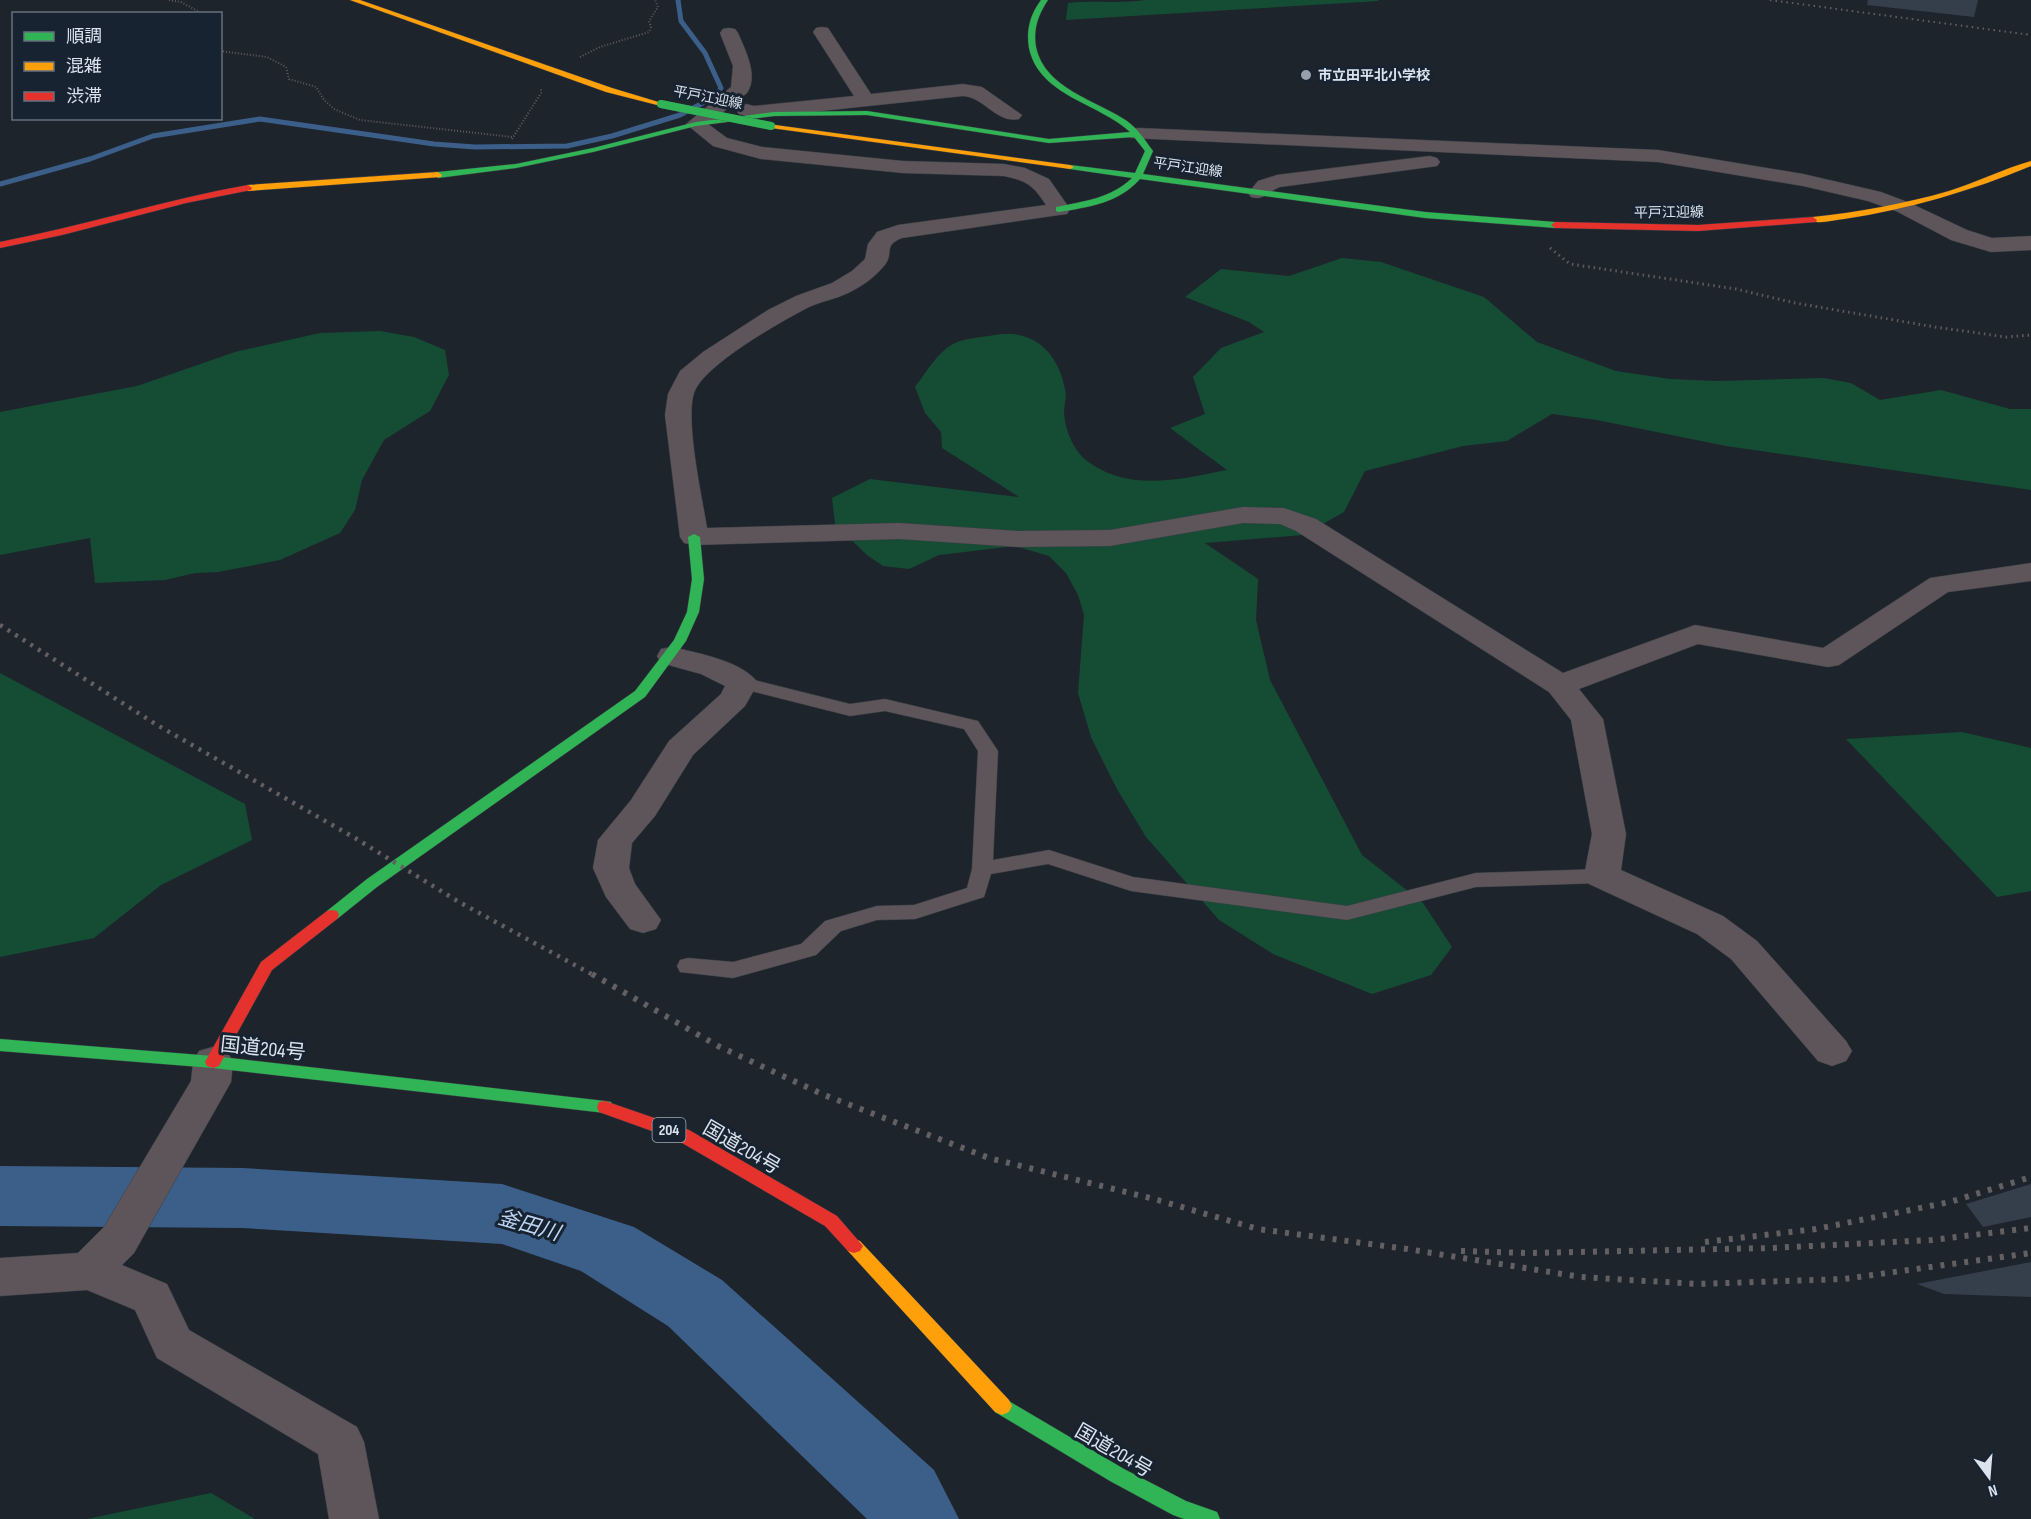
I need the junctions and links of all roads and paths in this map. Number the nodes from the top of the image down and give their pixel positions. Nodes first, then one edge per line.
1 (169, 0) edge
2 (353, 0) edge
3 (1045, 0) edge
4 (199, 12) edge
5 (822, 32) dead end
6 (729, 33) dead end
7 (222, 51) edge
8 (866, 100) junction
9 (721, 104) junction
10 (1012, 115) dead end
11 (696, 124) junction
12 (1138, 134) junction
13 (512, 138) dead end
14 (1500, 149) junction
15 (2031, 163) edge
16 (1140, 177) junction
17 (1258, 194) junction
18 (1903, 207) junction
19 (1059, 209) junction
20 (1530, 225) junction
21 (2031, 243) edge
22 (0, 245) edge
23 (2031, 335) edge
24 (694, 537) junction
25 (2031, 572) edge
26 (672, 656) junction
27 (741, 683) junction
28 (1560, 685) junction
29 (982, 869) junction
30 (1602, 876) junction
31 (643, 920) dead end
32 (688, 966) dead end
33 (0, 1046) edge
34 (1832, 1051) dead end
35 (212, 1072) junction
36 (104, 1256) junction
37 (0, 1278) edge
38 (354, 1519) edge
39 (1210, 1519) edge

1 - 4 path
2 - 16 main road, 平戸江迎線, bridge
3 - 12 main road
5 - 8 street
6 - 9 street
7 - 13 path
8 - 9 street
8 - 10 street
9 - 11 street
11 - 12 main road
11 - 19 street
11 - 22 main road
12 - 14 street
12 - 16 main road
14 - 17 street
14 - 18 street
15 - 18 main road, 平戸江迎線
16 - 17 main road, 平戸江迎線
16 - 19 main road
17 - 20 main road, 平戸江迎線
18 - 20 main road, 平戸江迎線
18 - 21 street
19 - 24 street
20 - 23 path
24 - 26 main road
24 - 28 street
25 - 28 street
26 - 27 street
26 - 35 main road
27 - 29 lane
27 - 31 street
28 - 30 street
29 - 30 lane
29 - 32 lane
30 - 34 street
33 - 35 main road, 国道204号 / 204
35 - 36 street
35 - 39 main road, 国道204号 / 204
36 - 37 street
36 - 38 street

